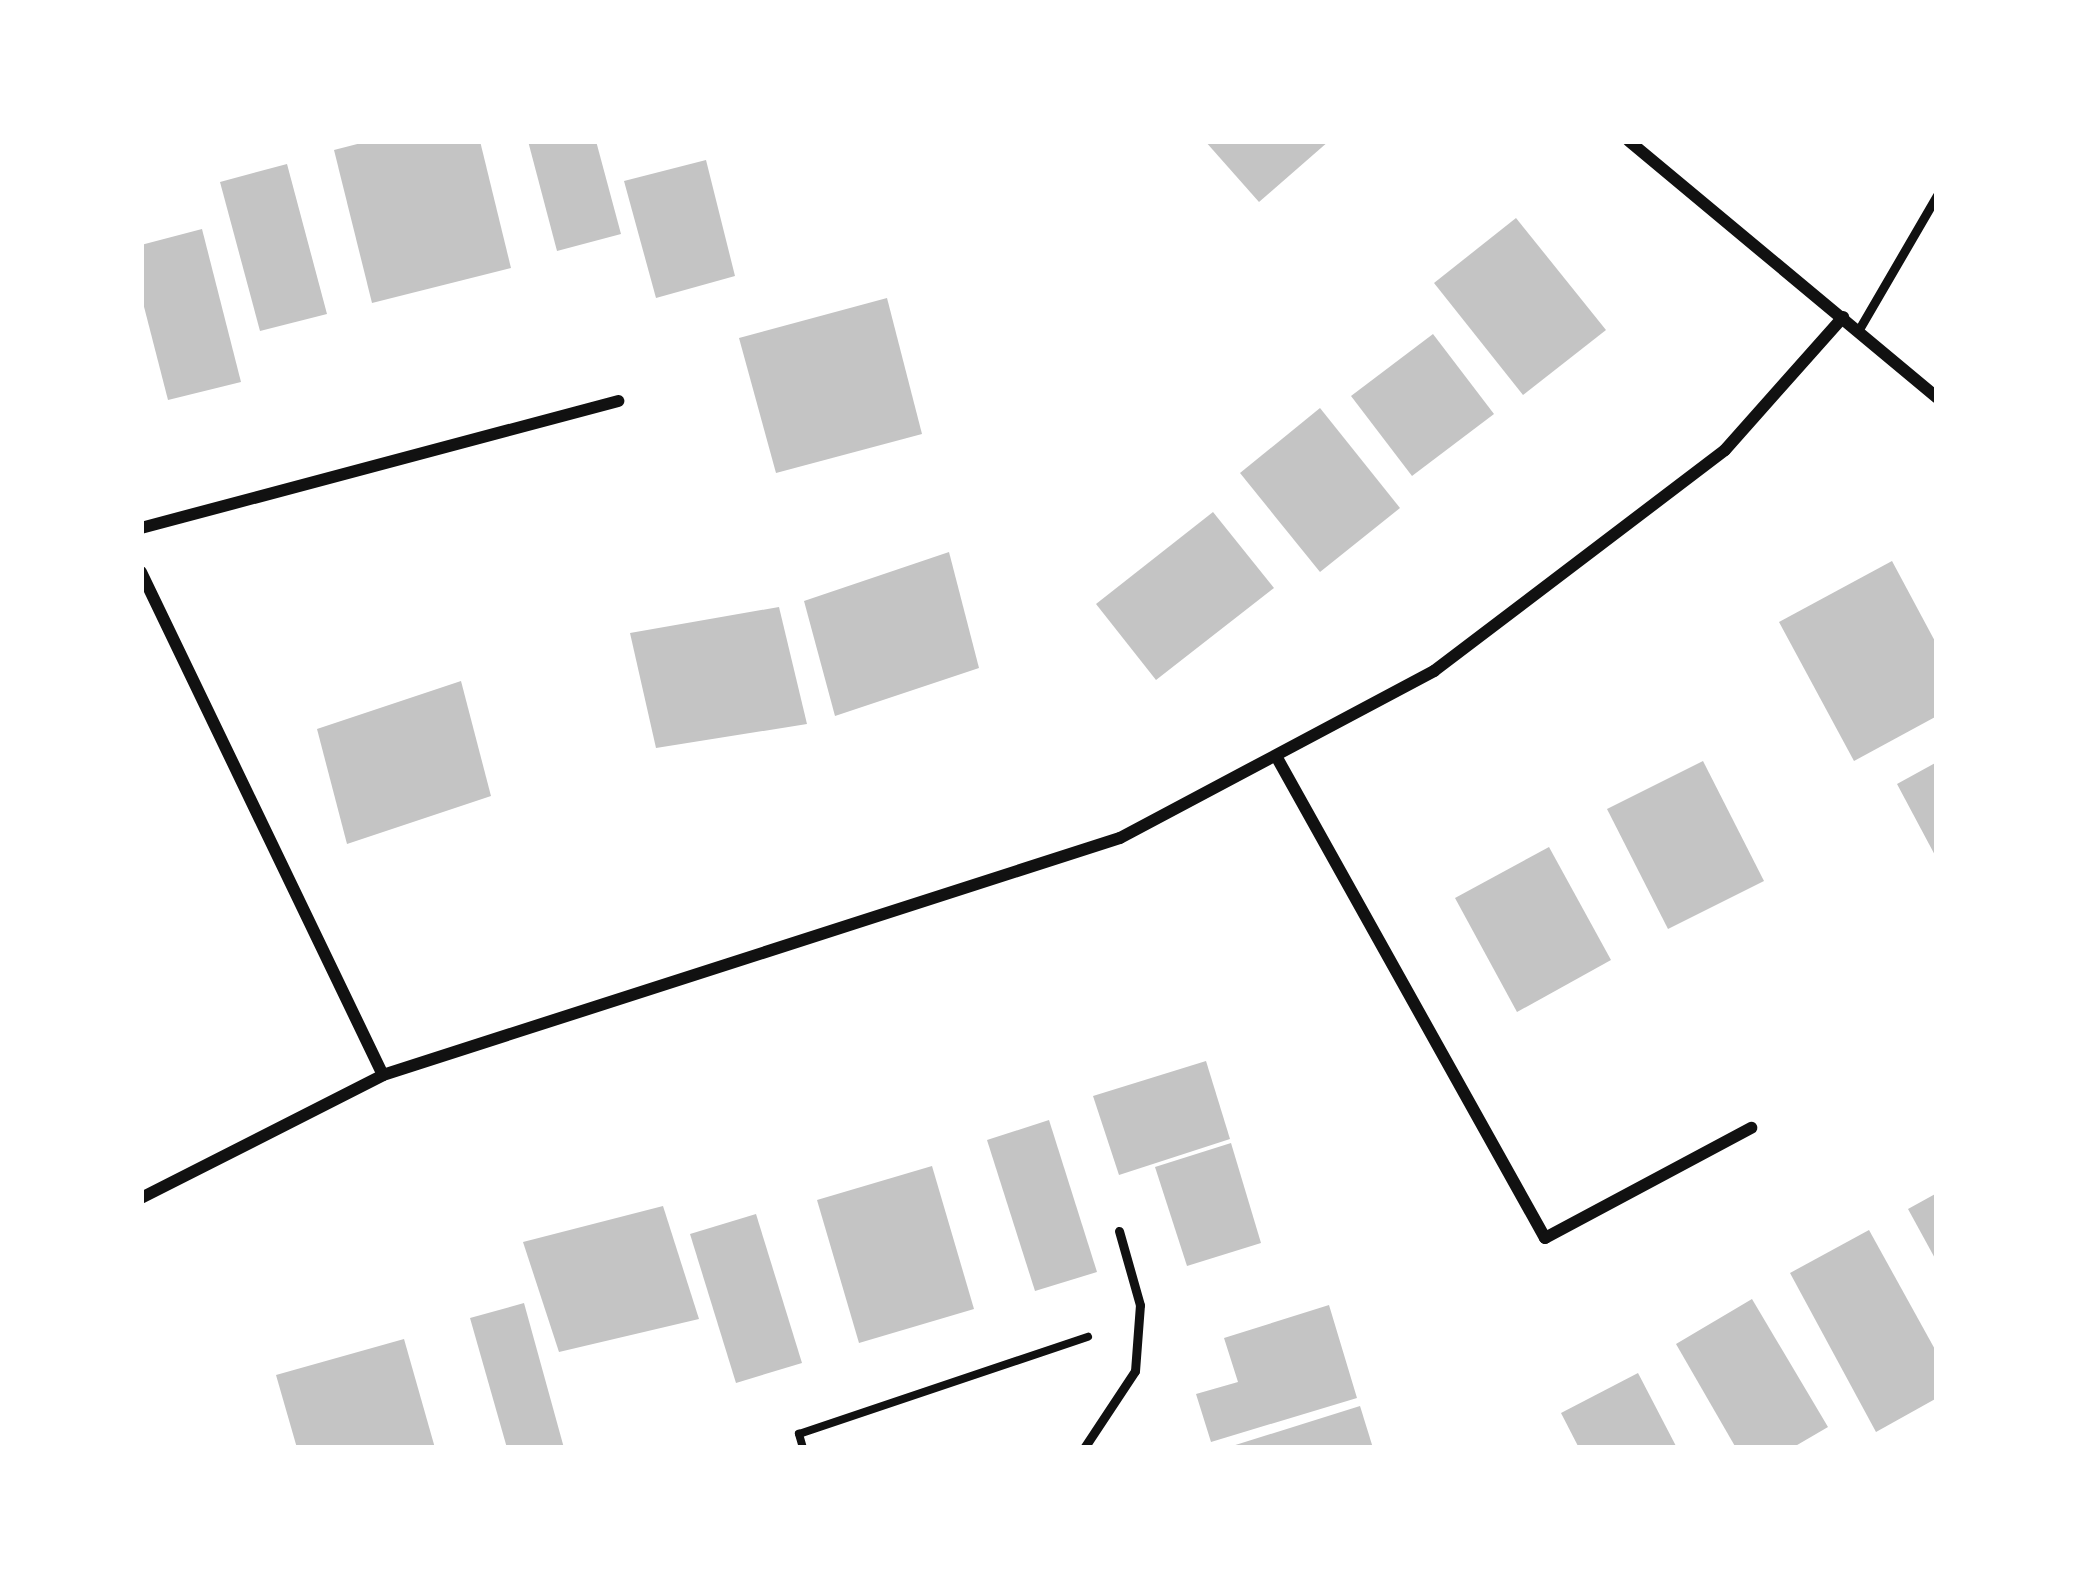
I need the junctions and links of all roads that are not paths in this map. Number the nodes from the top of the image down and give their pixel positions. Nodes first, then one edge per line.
1 (1629, 141) edge
2 (1937, 195) edge
3 (1843, 317) junction
4 (1858, 331) junction
5 (1937, 398) edge
6 (618, 401) dead end
7 (141, 528) edge
8 (141, 572) edge
9 (1276, 756) junction
10 (383, 1075) junction
11 (1751, 1128) dead end
12 (141, 1198) edge
13 (1119, 1231) dead end
14 (1084, 1448) edge

1 - 3 street
2 - 4 lane
3 - 4 street
3 - 9 street
4 - 5 street
6 - 7 street
8 - 10 street
9 - 10 street
9 - 11 street
10 - 12 street
13 - 14 lane

